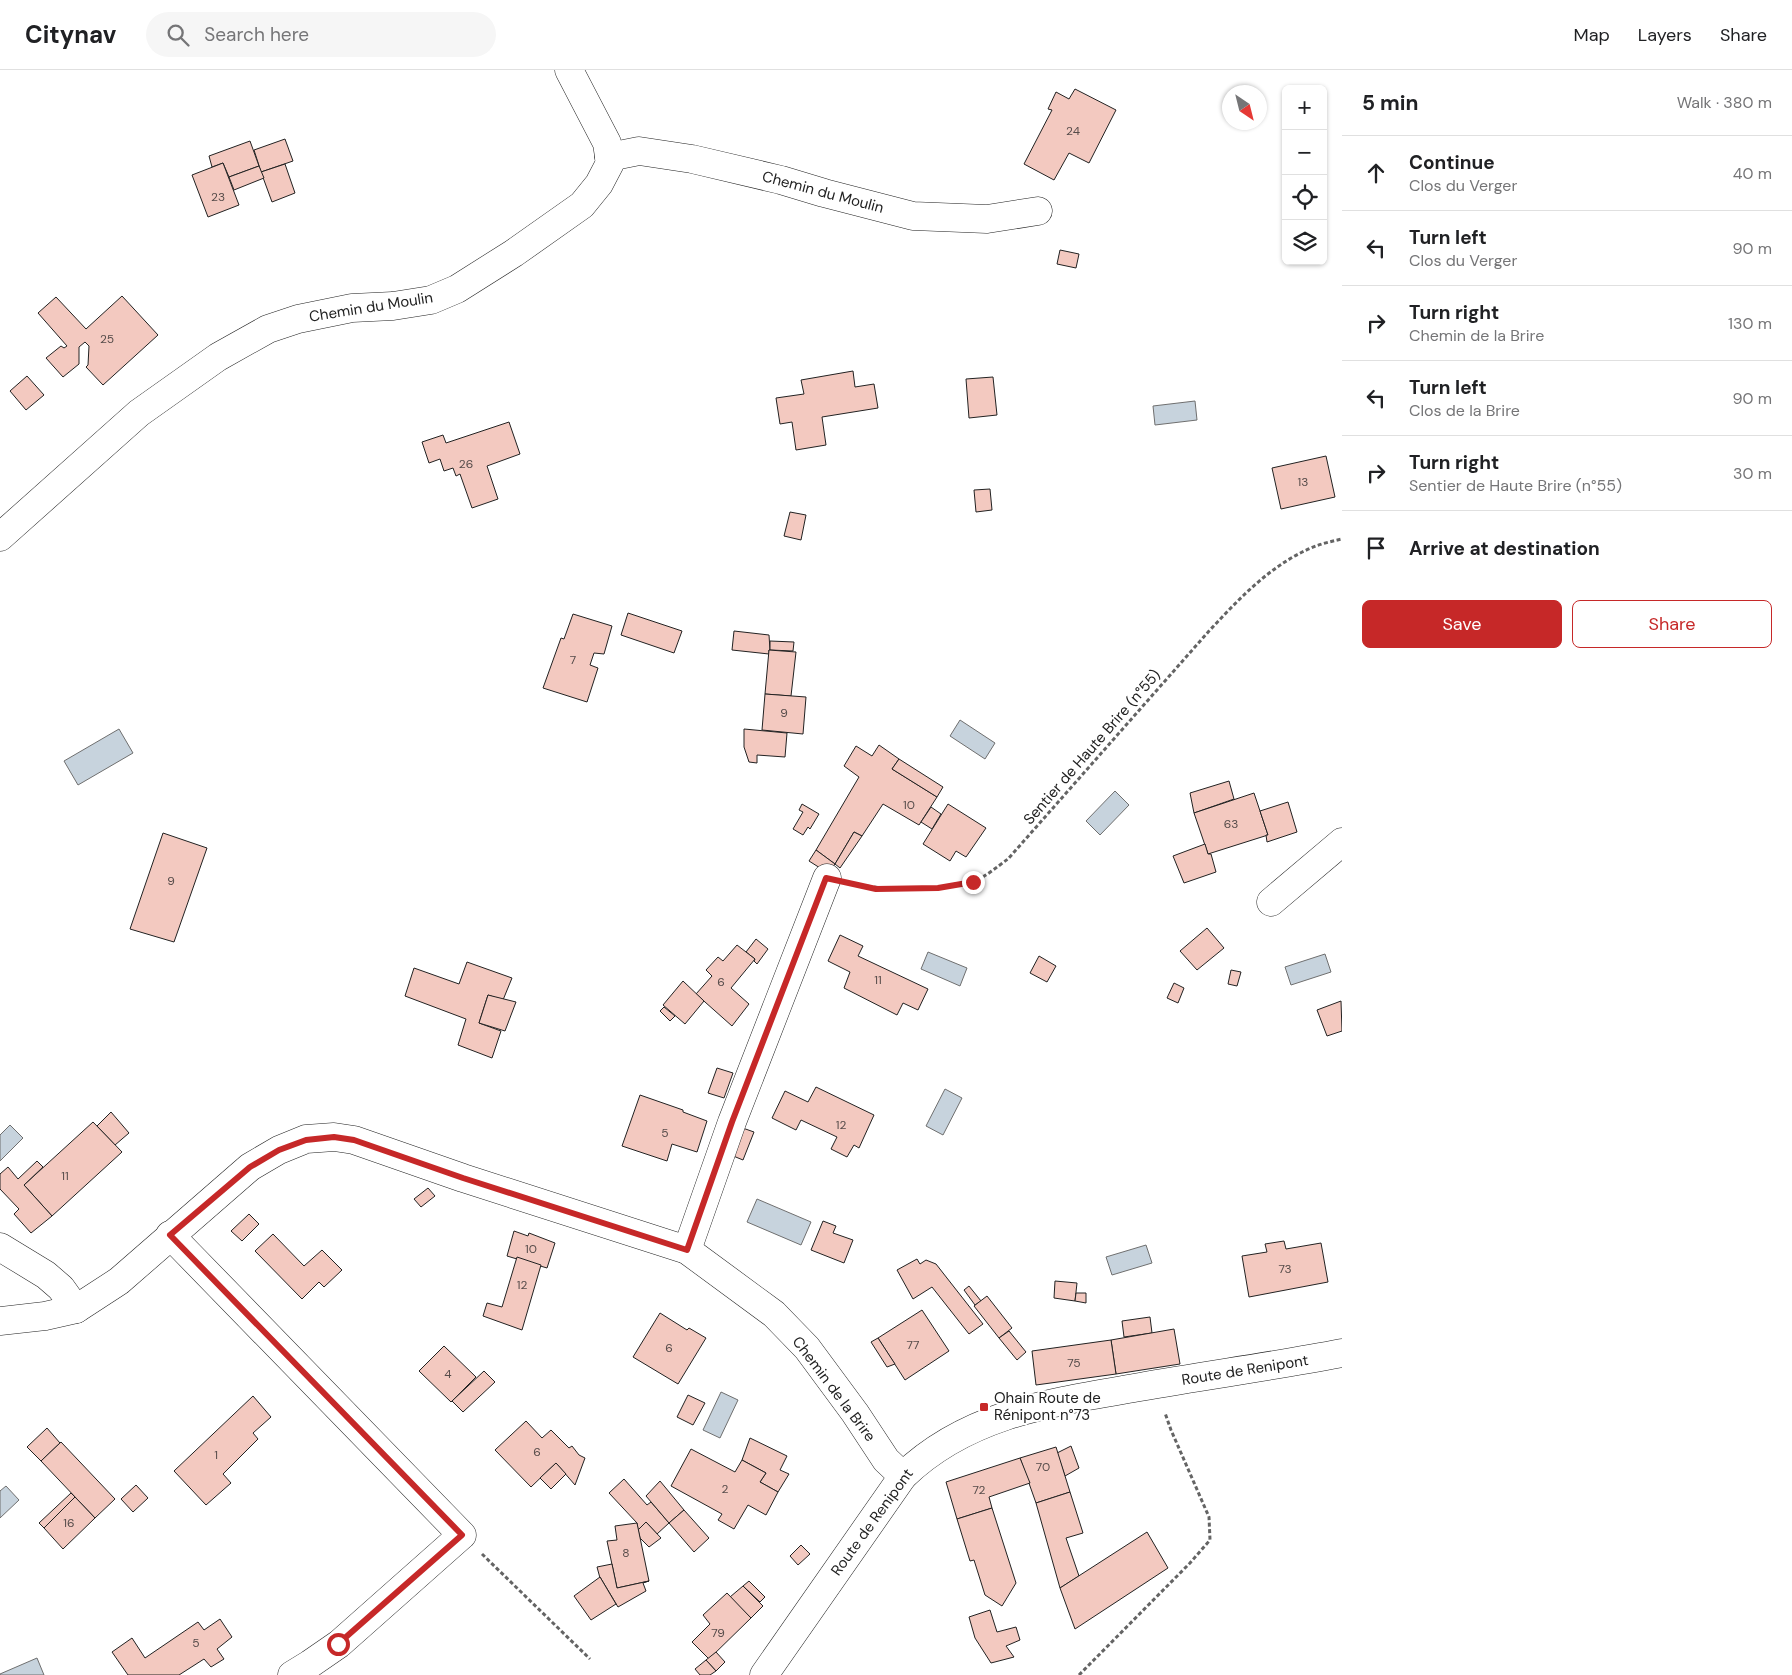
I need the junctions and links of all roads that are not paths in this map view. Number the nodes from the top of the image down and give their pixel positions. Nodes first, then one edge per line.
1 (569, 70) edge
2 (609, 157) junction
3 (1038, 211) dead end
4 (0, 537) edge
5 (1342, 842) edge
6 (826, 878) road end
7 (1271, 902) dead end
8 (170, 1235) junction
9 (0, 1247) edge
10 (687, 1250) junction
11 (76, 1309) junction
12 (0, 1321) edge
13 (1342, 1353) edge
14 (902, 1476) junction
15 (292, 1675) edge
16 (764, 1675) edge

1 - 2 street
2 - 3 street, Chemin du Moulin
2 - 4 street, Chemin du Moulin
5 - 7 street
6 - 10 street
8 - 10 street, Chemin de la Brire
8 - 11 street, Chemin de la Brire
8 - 15 street
9 - 11 street
10 - 14 street, Chemin de la Brire
11 - 12 street
13 - 14 street, Route de Renipont
14 - 16 street, Route de Renipont

